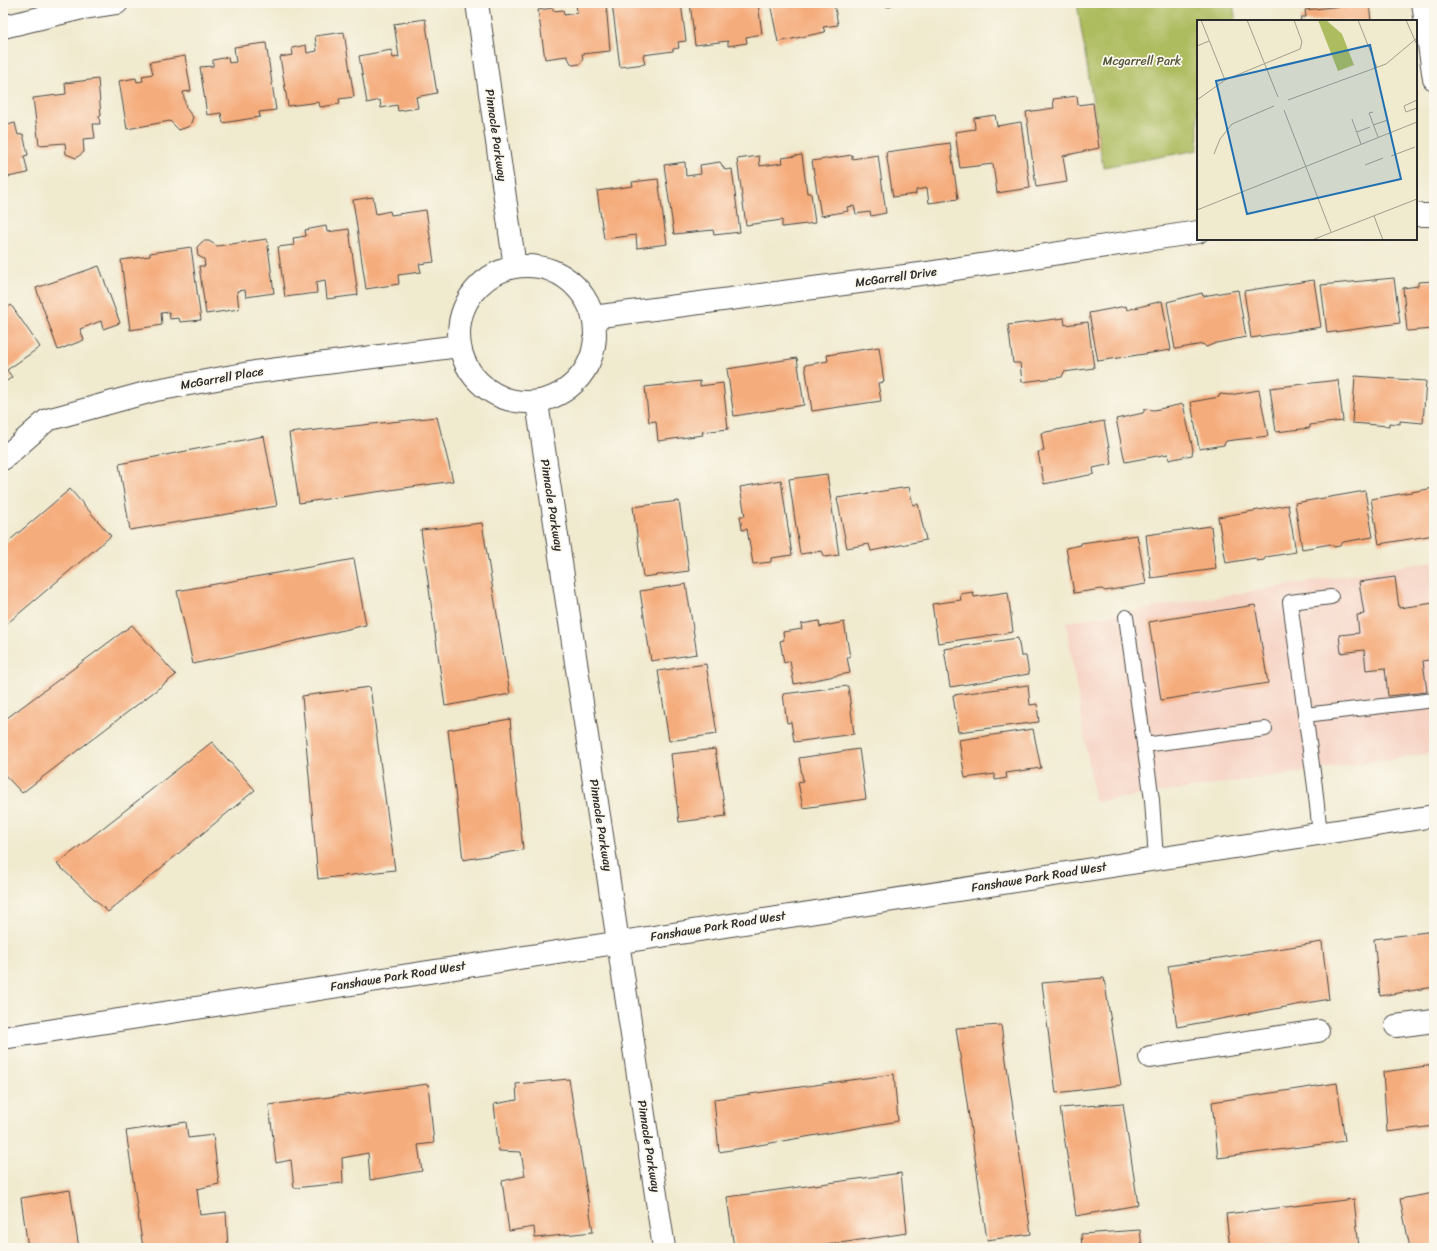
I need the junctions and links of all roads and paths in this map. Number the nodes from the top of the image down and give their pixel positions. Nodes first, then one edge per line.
1 (117, 3) edge
2 (477, 3) edge
3 (1423, 3) edge
4 (78, 6) edge
5 (3, 27) edge
6 (1434, 79) edge
7 (1417, 216) edge
8 (1434, 216) edge
9 (1197, 232) edge
10 (515, 267) junction
11 (593, 317) junction
12 (459, 346) junction
13 (537, 403) junction
14 (3, 459) edge
15 (1331, 597) dead end
16 (1126, 617) dead end
17 (1434, 700) edge
18 (1305, 715) junction
19 (1265, 729) dead end
20 (1144, 745) junction
21 (1434, 816) edge
22 (1320, 834) junction
23 (1156, 859) junction
24 (618, 942) junction
25 (1434, 1021) edge
26 (1396, 1026) dead end
27 (1318, 1031) dead end
28 (3, 1038) edge
29 (1150, 1057) dead end
30 (664, 1248) edge

1 - 4 street
2 - 10 street, Pinnacle Parkway
3 - 6 street
4 - 5 street
7 - 8 street
9 - 11 street, McGarrell Drive
10 - 11 street
10 - 12 street
11 - 13 street
12 - 13 street
12 - 14 street, McGarrell Place
13 - 24 street, Pinnacle Parkway
15 - 18 lane
16 - 20 lane
17 - 18 lane
18 - 22 lane
19 - 20 lane
20 - 23 lane
21 - 22 street, Fanshawe Park Road West
22 - 23 street, Fanshawe Park Road West
23 - 24 street, Fanshawe Park Road West
24 - 28 street, Fanshawe Park Road West
24 - 30 street, Pinnacle Parkway
25 - 26 street
27 - 29 street

